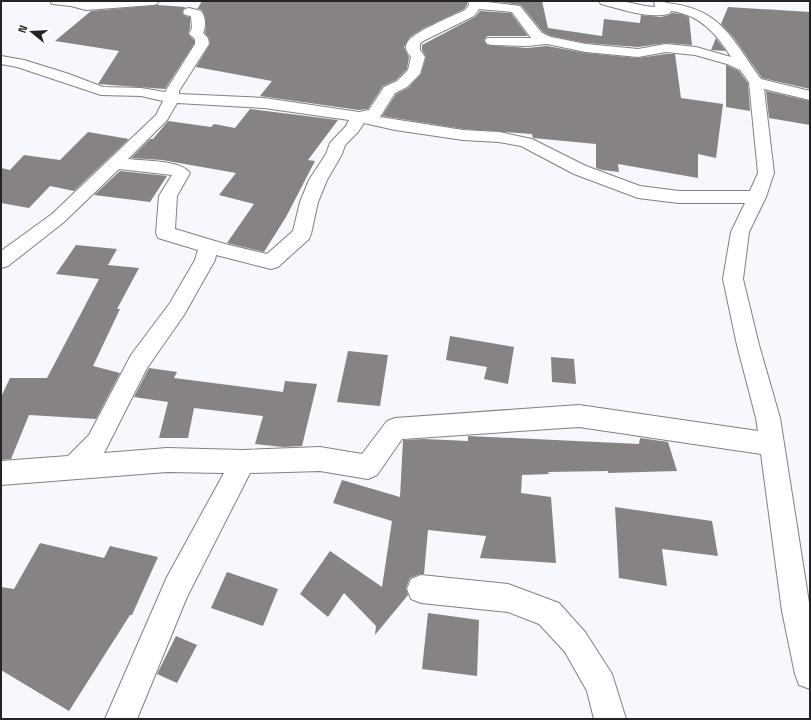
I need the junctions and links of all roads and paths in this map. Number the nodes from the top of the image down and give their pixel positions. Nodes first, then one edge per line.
1 (56, 1) edge
2 (154, 1) edge
3 (605, 1) edge
4 (474, 3) edge
5 (660, 4) edge
6 (640, 5) edge
7 (188, 12) dead end
8 (547, 40) junction
9 (492, 41) dead end
10 (1, 60) edge
11 (750, 74) junction
12 (810, 96) edge
13 (172, 98) junction
14 (359, 117) junction
15 (114, 164) junction
16 (757, 197) junction
17 (208, 246) junction
18 (1, 261) edge
19 (771, 444) junction
20 (243, 462) junction
21 (73, 468) junction
22 (1, 473) edge
23 (421, 589) dead end
24 (810, 674) edge
25 (121, 719) edge
26 (610, 719) edge

1 - 2 street
3 - 6 street
4 - 8 street
4 - 14 street
5 - 6 street
5 - 11 street
7 - 13 street
8 - 9 street
8 - 11 street
10 - 13 street
11 - 12 street
11 - 16 street
13 - 14 street
13 - 15 street
14 - 16 street
14 - 17 street
15 - 17 street
15 - 18 street
16 - 19 street
17 - 21 street
19 - 20 street
19 - 24 street
20 - 21 street
20 - 25 street
21 - 22 street
23 - 26 street

